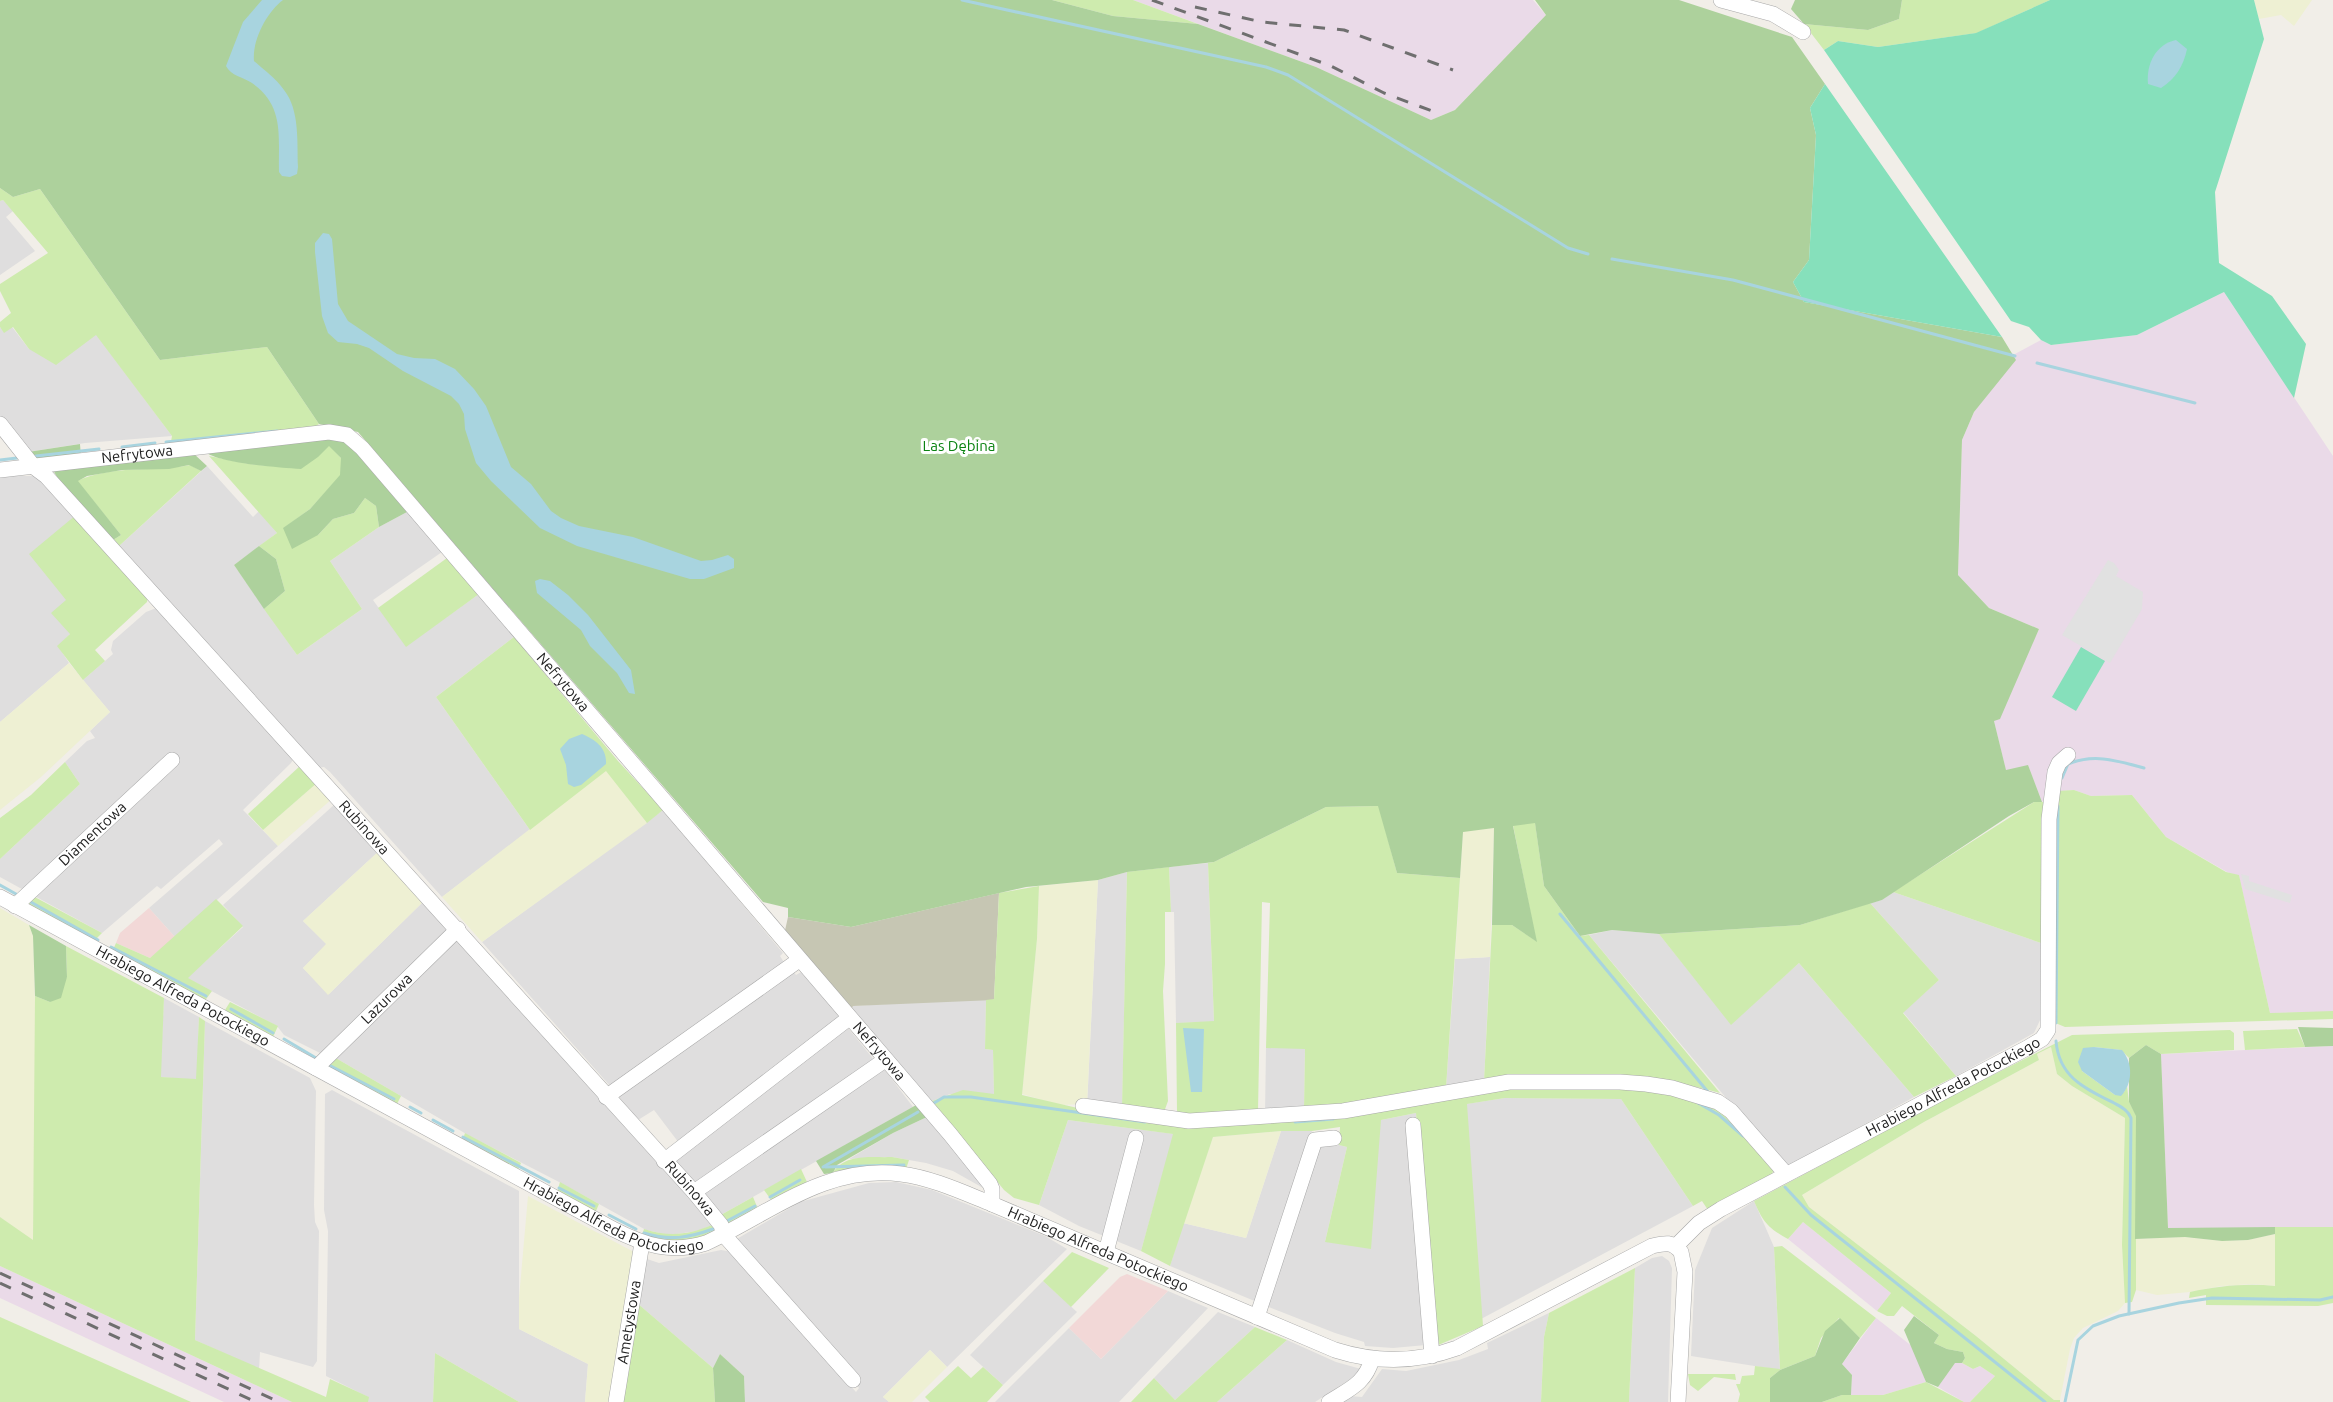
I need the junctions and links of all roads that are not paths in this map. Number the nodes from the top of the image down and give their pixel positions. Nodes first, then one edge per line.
1 (1721, 0) edge
2 (1803, 32) dead end
3 (0, 424) edge
4 (34, 467) junction
5 (0, 470) edge
6 (2068, 755) dead end
7 (172, 760) dead end
8 (0, 897) edge
9 (15, 906) junction
10 (458, 929) junction
11 (799, 960) junction
12 (849, 1018) junction
13 (885, 1060) junction
14 (316, 1068) junction
15 (606, 1097) junction
16 (1083, 1106) dead end
17 (1413, 1125) dead end
18 (1334, 1137) dead end
19 (1136, 1138) dead end
20 (664, 1161) junction
21 (1786, 1174) junction
22 (694, 1192) junction
23 (992, 1204) junction
24 (724, 1235) junction
25 (642, 1243) junction
26 (1676, 1246) junction
27 (1107, 1252) junction
28 (1257, 1317) junction
29 (1432, 1356) junction
30 (1372, 1359) junction
31 (852, 1380) dead end
32 (616, 1402) edge
33 (1329, 1402) edge
34 (1678, 1402) edge

1 - 2 street
3 - 4 street, Rubinowa
4 - 5 street, Nefrytowa
4 - 10 street, Rubinowa
4 - 11 street, Nefrytowa
6 - 21 street, Hrabiego Alfreda Potockiego
7 - 9 street, Diamentowa
8 - 9 street, Hrabiego Alfreda Potockiego
9 - 14 street, Hrabiego Alfreda Potockiego
10 - 14 street, Lazurowa
10 - 15 street, Rubinowa
11 - 12 street, Nefrytowa
11 - 15 street
12 - 13 street, Nefrytowa
12 - 20 street
13 - 22 street
13 - 23 street, Nefrytowa
14 - 25 street, Hrabiego Alfreda Potockiego
15 - 20 street, Rubinowa
16 - 21 street
17 - 29 street
18 - 28 street
19 - 27 street
20 - 22 street, Rubinowa
21 - 26 street, Hrabiego Alfreda Potockiego
22 - 24 street, Rubinowa
23 - 24 street, Hrabiego Alfreda Potockiego
23 - 27 street, Hrabiego Alfreda Potockiego
24 - 25 street, Hrabiego Alfreda Potockiego
24 - 31 street, Rubinowa
25 - 32 street, Ametystowa
26 - 29 street, Hrabiego Alfreda Potockiego
26 - 34 street
27 - 28 street, Hrabiego Alfreda Potockiego
28 - 30 street, Hrabiego Alfreda Potockiego
29 - 30 street, Hrabiego Alfreda Potockiego
30 - 33 street

